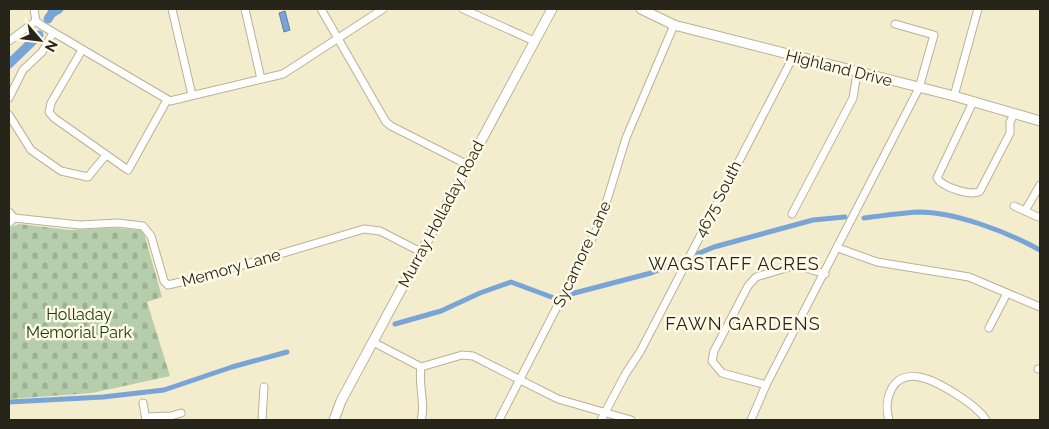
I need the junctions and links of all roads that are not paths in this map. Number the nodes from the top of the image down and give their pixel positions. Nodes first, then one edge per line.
1 (34, 9) edge
2 (172, 9) edge
3 (245, 9) edge
4 (322, 9) edge
5 (383, 9) edge
6 (463, 9) edge
7 (552, 9) edge
8 (641, 9) edge
9 (978, 9) edge
10 (36, 21) junction
11 (895, 24) dead end
12 (674, 25) junction
13 (54, 33) junction
14 (336, 38) junction
15 (9, 41) edge
16 (534, 41) junction
17 (82, 50) junction
18 (793, 57) junction
19 (857, 73) junction
20 (261, 79) junction
21 (920, 88) junction
22 (192, 95) junction
23 (954, 96) junction
24 (9, 98) edge
25 (167, 100) junction
26 (973, 102) junction
27 (1014, 114) junction
28 (9, 115) edge
29 (1040, 121) edge
30 (106, 155) junction
31 (468, 165) junction
32 (1040, 185) edge
33 (1014, 206) dead end
34 (1025, 211) junction
35 (9, 212) edge
36 (792, 214) dead end
37 (1038, 217) dead end
38 (11, 220) edge
39 (838, 248) junction
40 (421, 252) junction
41 (825, 274) junction
42 (1007, 293) junction
43 (1040, 307) edge
44 (989, 328) dead end
45 (373, 342) junction
46 (420, 367) junction
47 (520, 380) junction
48 (766, 385) junction
49 (264, 388) dead end
50 (143, 403) dead end
51 (606, 412) junction
52 (181, 413) dead end
53 (146, 418) edge
54 (262, 420) edge
55 (334, 420) edge
56 (421, 420) edge
57 (499, 420) edge
58 (601, 420) edge
59 (631, 420) edge
60 (751, 420) edge
61 (889, 420) edge
62 (986, 420) edge

1 - 10 street
2 - 22 street
3 - 20 street
4 - 14 street
5 - 14 street
6 - 16 street
7 - 16 main road, Murray Holladay Road
8 - 12 main road, Highland Drive
9 - 23 street
10 - 13 street
10 - 15 street
11 - 21 street
12 - 18 main road, Highland Drive
12 - 47 street, Sycamore Lane
13 - 17 street
13 - 24 street
14 - 20 street
14 - 31 street
16 - 31 main road, Murray Holladay Road
17 - 25 street
17 - 30 street
18 - 19 main road, Highland Drive
18 - 51 street, 4675 South
19 - 21 main road, Highland Drive
19 - 36 street
20 - 22 street
21 - 23 main road, Highland Drive
21 - 39 street
22 - 25 street
23 - 26 main road, Highland Drive
25 - 30 street
26 - 27 main road, Highland Drive
26 - 27 street
27 - 29 main road, Highland Drive
28 - 30 street
31 - 40 main road, Murray Holladay Road
32 - 34 street
33 - 34 street
34 - 37 street
35 - 38 street
38 - 40 street, Memory Lane
39 - 41 street
39 - 42 street
40 - 45 main road, Murray Holladay Road
41 - 48 street
41 - 48 street
42 - 43 street
42 - 44 street
45 - 46 street
45 - 55 main road, Murray Holladay Road
46 - 47 street
46 - 56 street
47 - 51 street
47 - 57 street, Sycamore Lane
48 - 60 street
49 - 54 street
50 - 53 street
51 - 58 street, 4675 South
51 - 59 street
52 - 53 street
61 - 62 street

